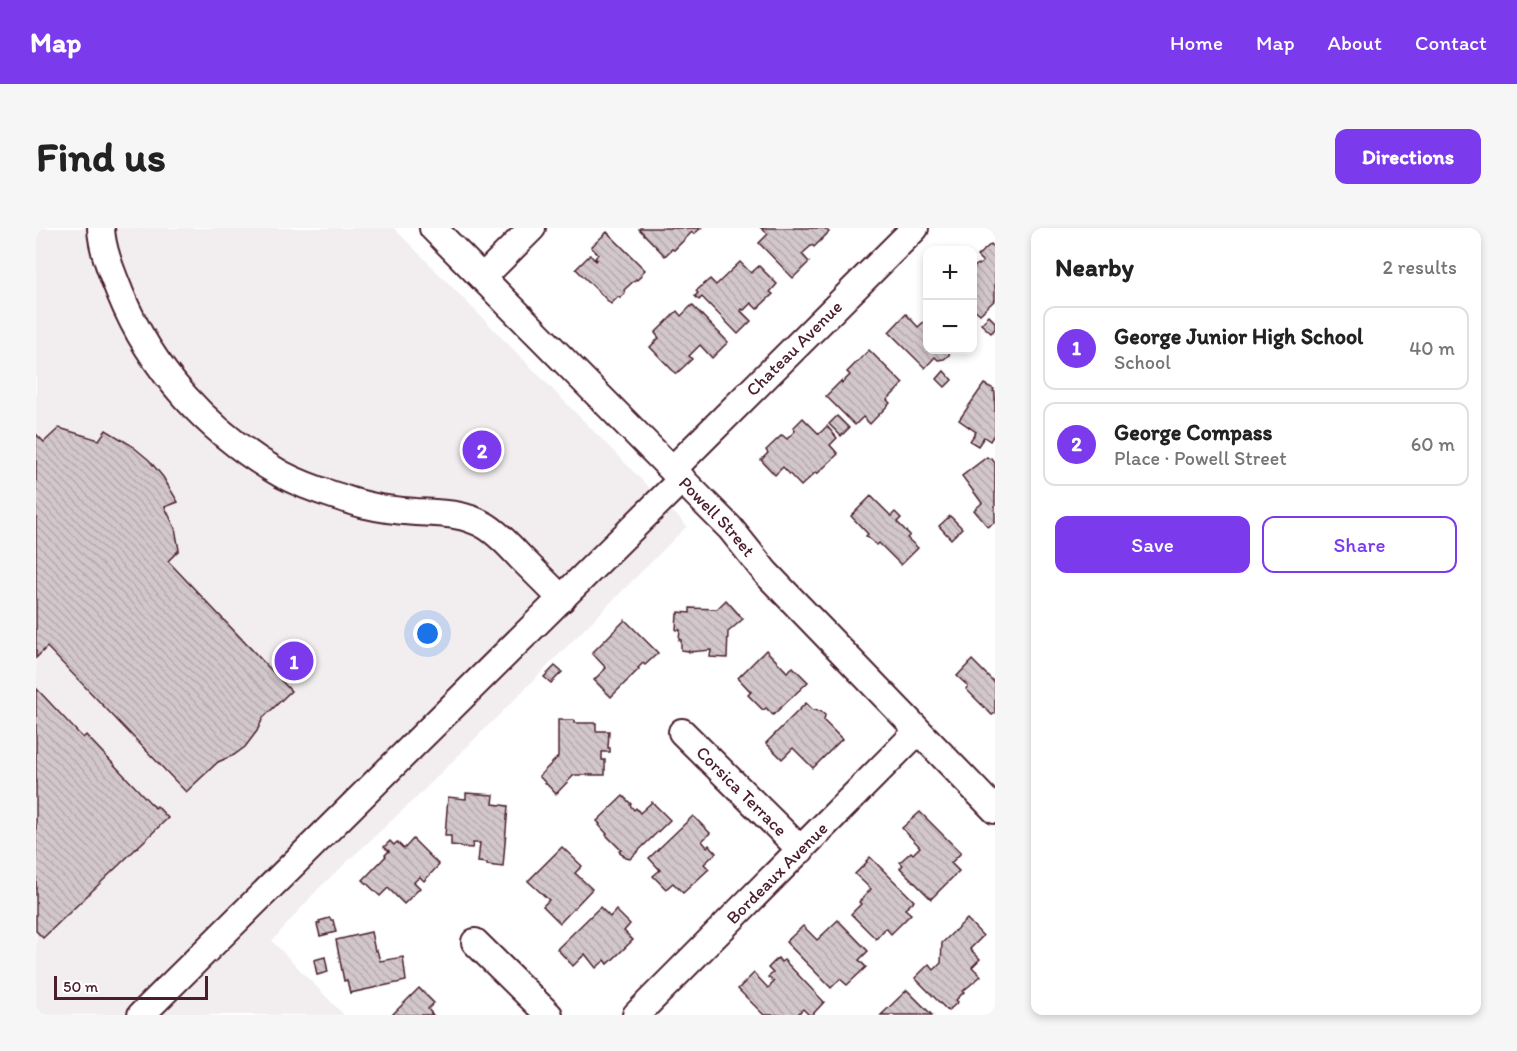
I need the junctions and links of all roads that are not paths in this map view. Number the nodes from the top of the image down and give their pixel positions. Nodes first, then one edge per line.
1 (101, 228) edge
2 (433, 228) edge
3 (532, 228) edge
4 (915, 228) edge
5 (483, 277) junction
6 (677, 474) junction
7 (562, 599) junction
8 (918, 731) junction
9 (682, 732) dead end
10 (995, 810) edge
11 (801, 850) junction
12 (475, 942) dead end
13 (141, 1015) edge
14 (549, 1015) edge
15 (636, 1015) edge

1 - 7 street
2 - 5 street, Powell Street
3 - 5 street
4 - 6 street, Chateau Avenue
5 - 6 street, Powell Street
6 - 7 street, Chateau Avenue
6 - 8 street, Powell Street
7 - 13 street, Chateau Avenue
8 - 10 street, Powell Street
8 - 11 street, Bordeaux Avenue
9 - 11 street, Corsica Terrace
11 - 15 street, Bordeaux Avenue
12 - 14 street

